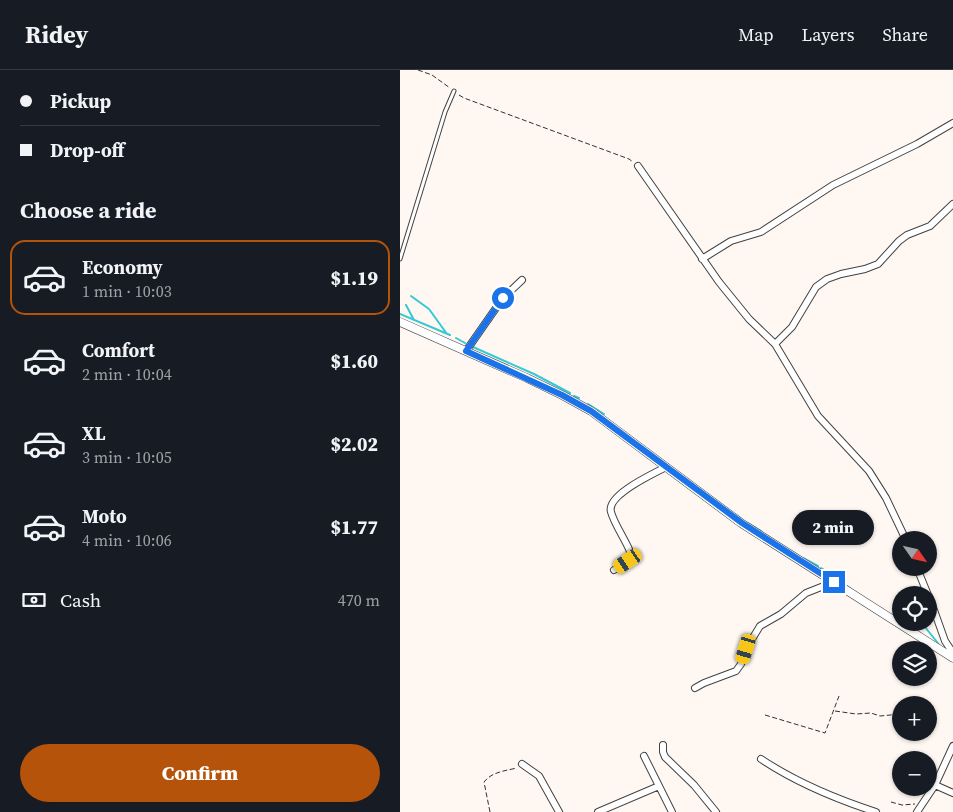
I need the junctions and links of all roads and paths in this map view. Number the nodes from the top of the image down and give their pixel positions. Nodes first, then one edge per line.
1 (418, 70) edge
2 (454, 91) junction
3 (953, 123) edge
4 (638, 166) joint
5 (953, 204) edge
6 (400, 258) edge
7 (702, 259) junction
8 (522, 280) dead end
9 (400, 322) edge
10 (775, 344) junction
11 (466, 351) junction
12 (666, 467) junction
13 (902, 531) edge
14 (614, 570) dead end
15 (834, 582) junction
16 (937, 620) edge
17 (953, 653) edge
18 (953, 658) edge
19 (695, 688) dead end
20 (839, 696) dead end
21 (834, 711) junction
22 (766, 715) dead end
23 (892, 715) edge
24 (663, 745) dead end
25 (953, 746) edge
26 (644, 756) dead end
27 (761, 759) dead end
28 (524, 765) joint
29 (937, 781) edge
30 (659, 786) junction
31 (937, 786) edge
32 (953, 793) edge
33 (928, 796) edge
34 (891, 802) dead end
35 (923, 803) junction
36 (490, 812) edge
37 (559, 812) edge
38 (598, 812) edge
39 (672, 812) edge
40 (716, 812) edge
41 (876, 812) edge
42 (917, 812) edge

1 - 2 path
2 - 4 path
2 - 6 lane
3 - 7 street
4 - 7 street
5 - 10 street
7 - 10 street
8 - 11 street
9 - 11 street
10 - 13 street
11 - 12 street
12 - 14 street
12 - 15 street
15 - 18 street
15 - 19 street
16 - 17 street
20 - 21 path
21 - 22 path
21 - 23 path
24 - 40 street
25 - 29 street
26 - 30 street
27 - 41 street
28 - 36 path
28 - 37 street
30 - 38 street
30 - 39 street
31 - 32 street
33 - 35 street
34 - 35 path
35 - 42 street

